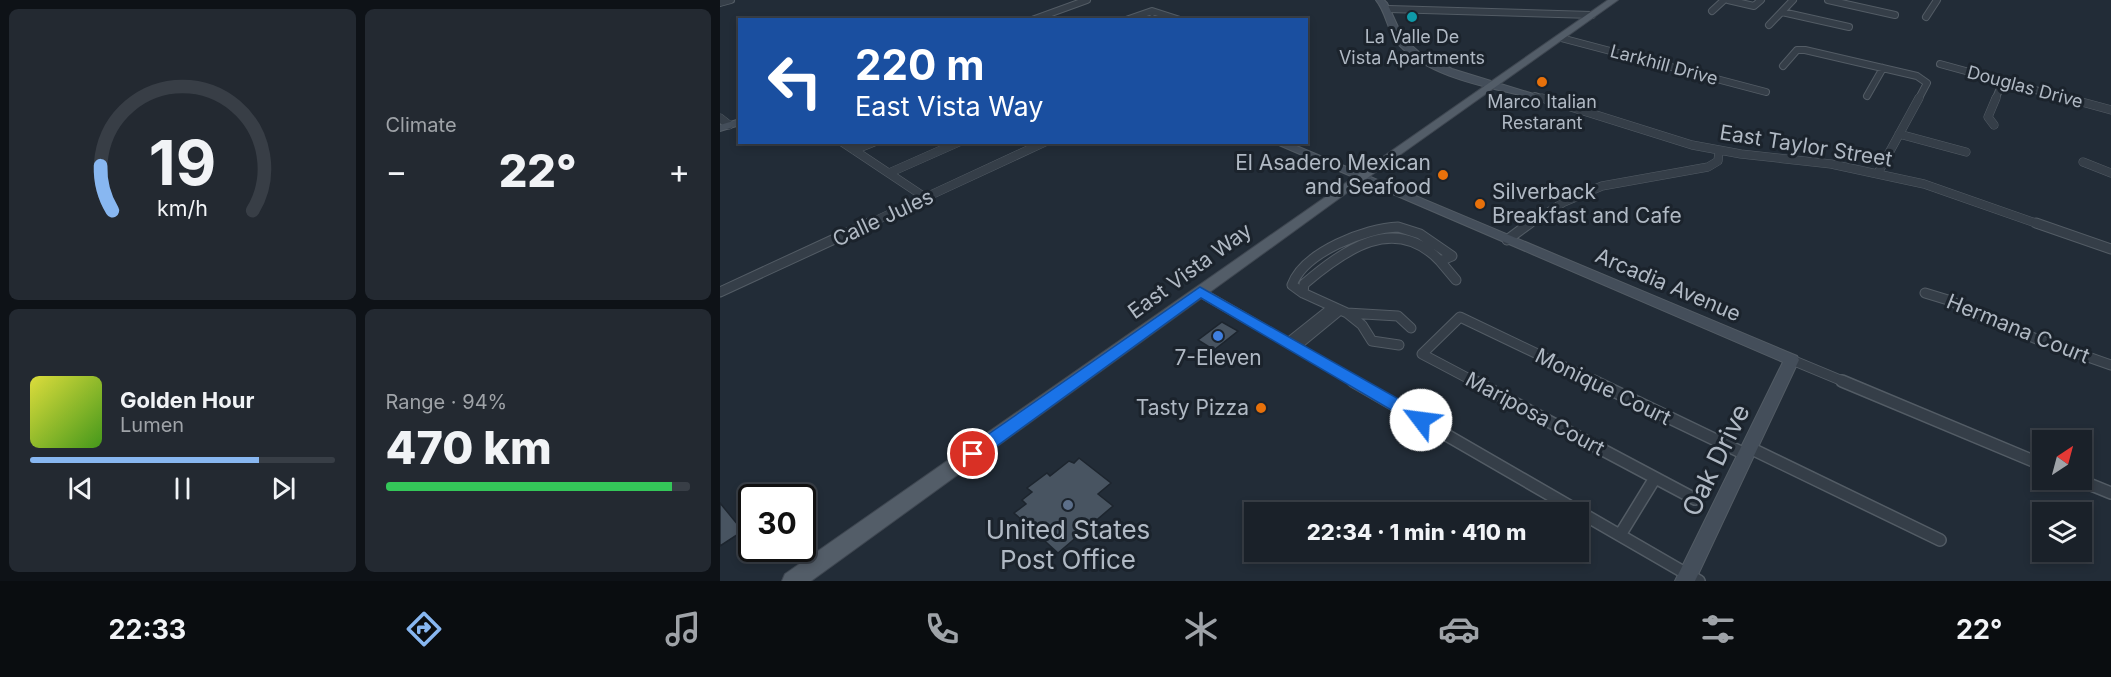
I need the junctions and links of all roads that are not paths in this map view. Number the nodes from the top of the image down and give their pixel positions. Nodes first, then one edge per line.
1 (731, 0) edge
2 (1087, 0) edge
3 (1380, 0) edge
4 (1614, 0) edge
5 (1726, 0) edge
6 (1761, 0) edge
7 (1793, 0) edge
8 (1828, 0) edge
9 (1936, 0) edge
10 (720, 3) edge
11 (1389, 9) junction
12 (1712, 11) dead end
13 (1782, 12) junction
14 (1593, 15) junction
15 (1895, 15) dead end
16 (1926, 17) dead end
17 (1038, 18) edge
18 (1132, 18) edge
19 (1174, 18) edge
20 (1769, 25) dead end
21 (1849, 27) dead end
22 (1561, 38) junction
23 (1940, 64) dead end
24 (1783, 66) dead end
25 (1883, 68) junction
26 (2003, 81) junction
27 (1494, 85) junction
28 (1766, 93) dead end
29 (1535, 96) joint
30 (1867, 96) dead end
31 (2111, 110) edge
32 (720, 118) edge
33 (730, 125) edge
34 (1994, 125) dead end
35 (1899, 134) junction
36 (845, 144) edge
37 (869, 144) edge
38 (954, 144) edge
39 (1042, 144) edge
40 (1281, 144) edge
41 (854, 150) junction
42 (1719, 151) junction
43 (1966, 152) dead end
44 (2083, 162) dead end
45 (889, 173) junction
46 (1878, 173) junction
47 (2111, 173) edge
48 (1359, 178) junction
49 (926, 198) junction
50 (1507, 240) junction
51 (2111, 249) edge
52 (1439, 262) junction
53 (1456, 280) dead end
54 (720, 292) edge
55 (1200, 292) junction
56 (1303, 293) junction
57 (1925, 293) dead end
58 (1340, 310) junction
59 (1460, 317) joint
60 (1411, 328) dead end
61 (1292, 345) junction
62 (1400, 345) dead end
63 (1792, 360) junction
64 (2111, 365) edge
65 (1748, 452) junction
66 (2032, 460) edge
67 (1655, 478) junction
68 (2092, 485) edge
69 (2111, 493) edge
70 (1695, 499) dead end
71 (1620, 535) junction
72 (1940, 540) dead end
73 (1691, 579) edge
74 (793, 581) edge

1 - 10 street
2 - 17 street
3 - 11 street
4 - 14 main road, East Vista Way
5 - 6 street
5 - 12 street
7 - 13 street
8 - 15 street
9 - 16 street
11 - 14 street
11 - 27 street, East Taylor Street
13 - 20 street
13 - 21 street
14 - 22 main road, East Vista Way
18 - 19 street
22 - 27 main road, East Vista Way
22 - 28 street, Larkhill Drive
23 - 26 street, Douglas Drive
24 - 25 street
25 - 30 street
25 - 35 street
26 - 31 street, Douglas Drive
26 - 34 street
27 - 29 street, East Taylor Street
27 - 48 main road, East Vista Way
29 - 42 street, East Taylor Street
32 - 33 street
35 - 43 street
35 - 46 street
36 - 41 street
37 - 41 street
38 - 45 street
39 - 49 street, Calle Jules
40 - 48 street, Arcadia Avenue
41 - 45 street
42 - 46 street, East Taylor Street
42 - 50 street
44 - 47 street
45 - 49 street
46 - 51 street, East Taylor Street
48 - 50 street, Arcadia Avenue
48 - 55 main road, East Vista Way
49 - 54 street, Calle Jules
50 - 63 street, Arcadia Avenue
52 - 53 street
52 - 56 street
52 - 56 street
55 - 61 street
55 - 74 main road, East Vista Way
56 - 58 street
57 - 64 street, Hermana Court
58 - 60 street
58 - 61 street
58 - 62 street
59 - 65 street, Monique Court
59 - 67 street, Mariposa Court
61 - 71 street
63 - 65 street, Oak Drive
63 - 66 street, Arcadia Avenue
65 - 72 street, Monique Court
65 - 73 street, Oak Drive
67 - 70 street, Mariposa Court
67 - 71 street
68 - 69 street
71 - 73 street

